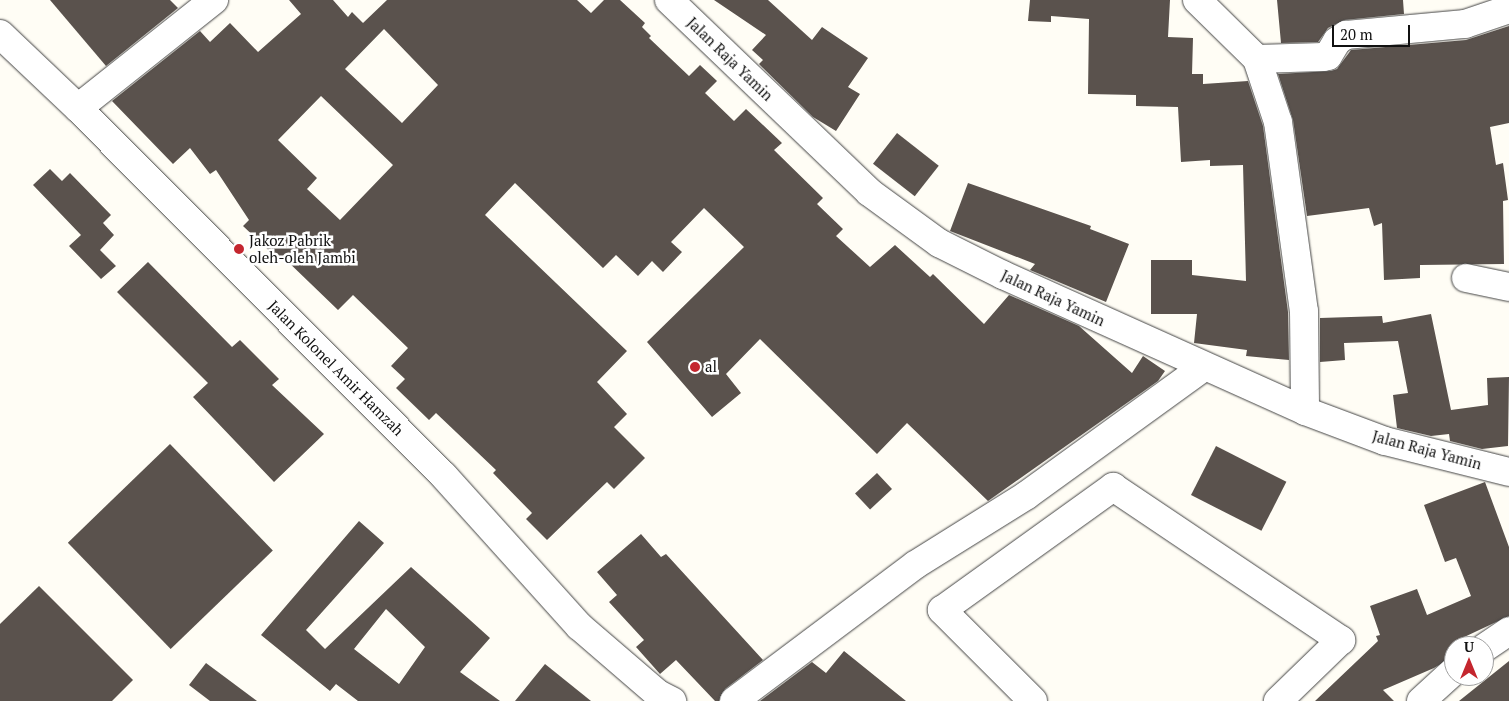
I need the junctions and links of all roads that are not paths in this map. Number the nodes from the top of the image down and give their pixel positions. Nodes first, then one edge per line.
1 (214, 0) edge
2 (669, 0) edge
3 (1197, 0) edge
4 (1509, 9) edge
5 (0, 34) edge
6 (1257, 59) junction
7 (78, 108) junction
8 (1466, 278) dead end
9 (1509, 287) edge
10 (1204, 367) junction
11 (1305, 411) junction
12 (1509, 472) edge
13 (1509, 631) edge
14 (1494, 641) edge
15 (1444, 680) edge
16 (1026, 699) edge
17 (672, 701) edge
18 (734, 701) edge
19 (1278, 701) edge
20 (1420, 701) edge

1 - 7 street
2 - 10 street, Jalan Raja Yamin
3 - 6 street
4 - 6 street
5 - 7 street, Jalan Kolonel Amir Hamzah
6 - 11 street
7 - 17 street, Jalan Kolonel Amir Hamzah
8 - 9 street
10 - 11 street, Jalan Raja Yamin
10 - 18 street
11 - 12 street, Jalan Raja Yamin
13 - 14 street
15 - 20 street
16 - 19 street

